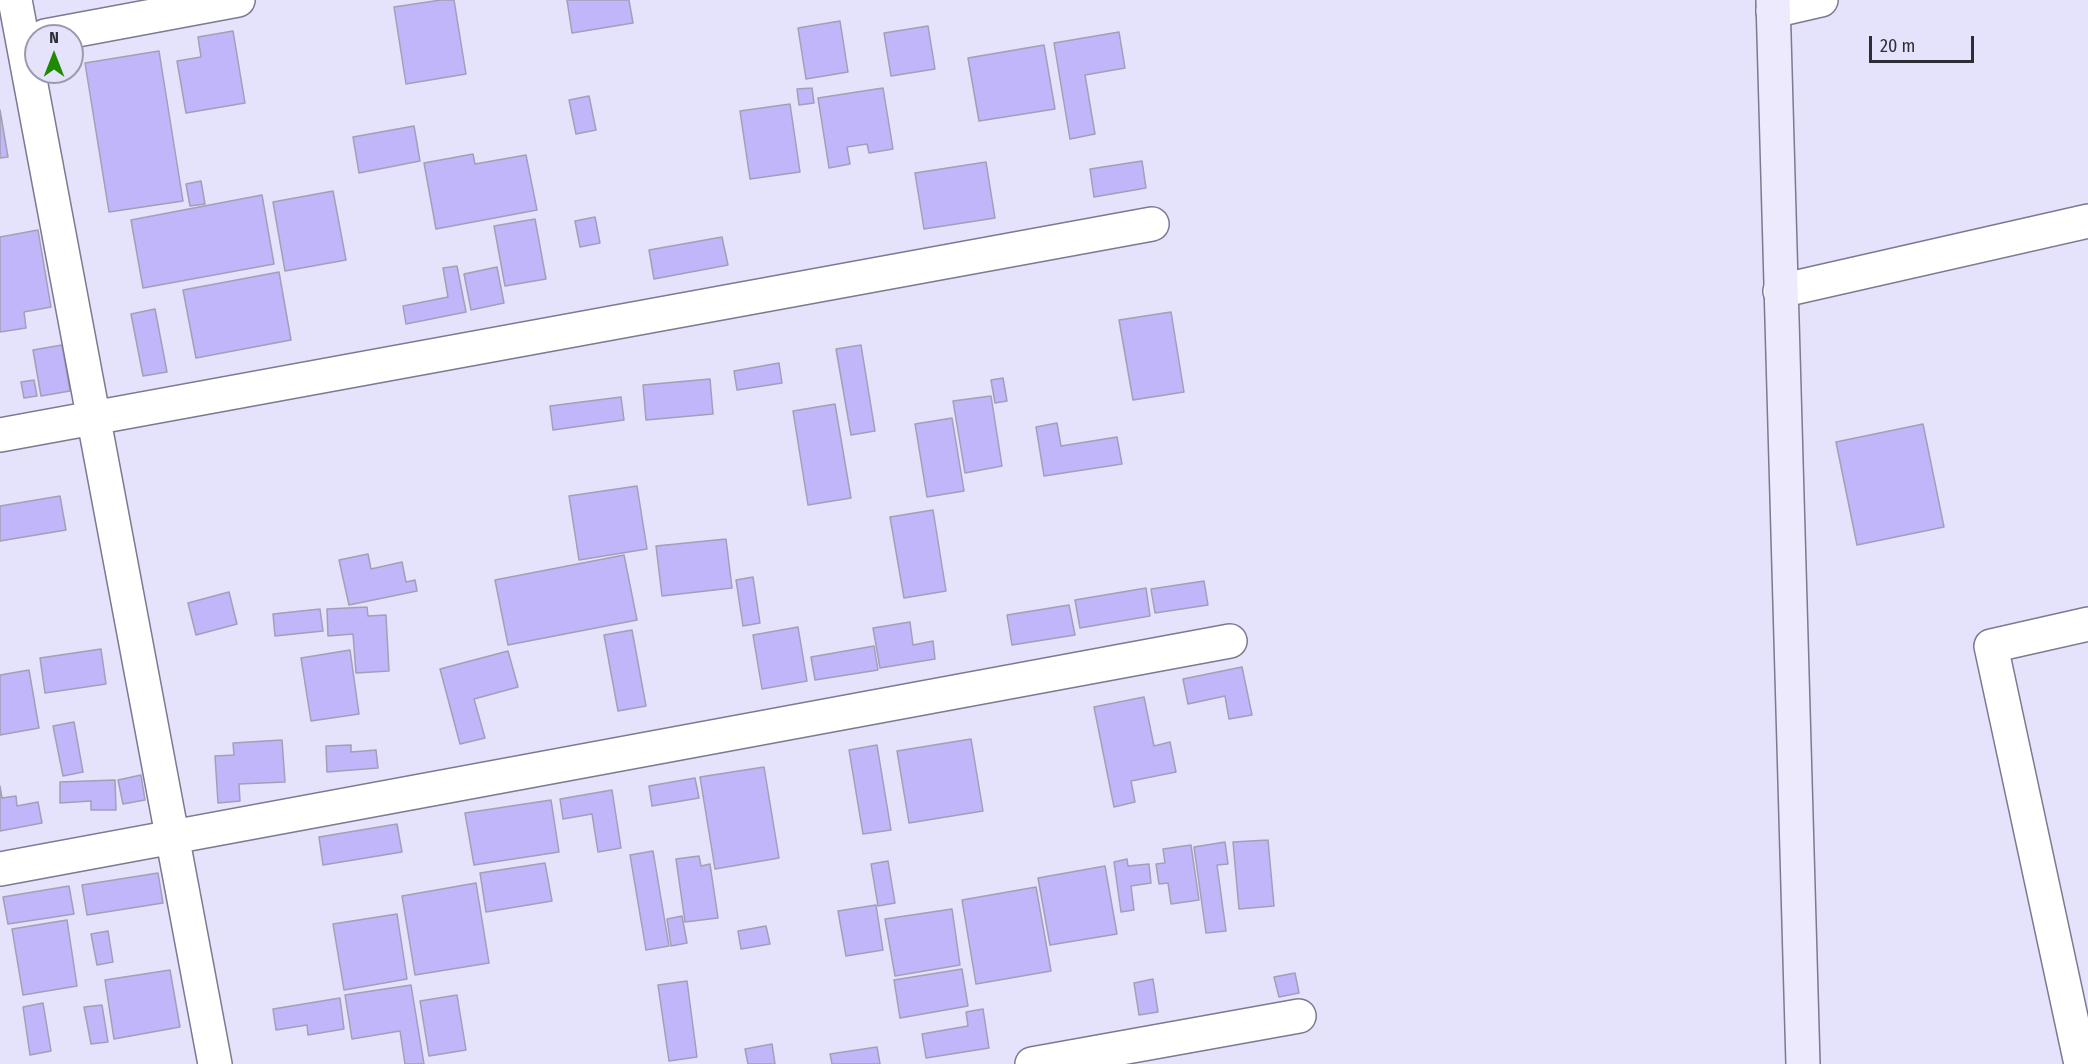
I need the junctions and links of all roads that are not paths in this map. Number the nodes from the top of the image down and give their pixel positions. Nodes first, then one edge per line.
1 (15, 0) edge
2 (238, 0) edge
3 (1821, 0) edge
4 (1773, 6) edge
5 (84, 29) edge
6 (24, 33) edge
7 (34, 84) edge
8 (2088, 221) edge
9 (1152, 224) dead end
10 (1780, 291) junction
11 (94, 419) junction
12 (0, 435) edge
13 (2088, 624) edge
14 (1230, 641) dead end
15 (173, 837) junction
16 (0, 868) edge
17 (1299, 1016) dead end
18 (2080, 1018) edge
19 (215, 1064) edge
20 (1032, 1064) edge
21 (1803, 1064) edge
22 (2081, 1064) edge

1 - 6 street
2 - 5 street
3 - 4 street
4 - 10 street
7 - 11 street
8 - 10 street
9 - 11 street
10 - 21 street
11 - 12 street
11 - 15 street
13 - 18 street
14 - 15 street
15 - 16 street
15 - 19 street
17 - 20 street
18 - 22 street

